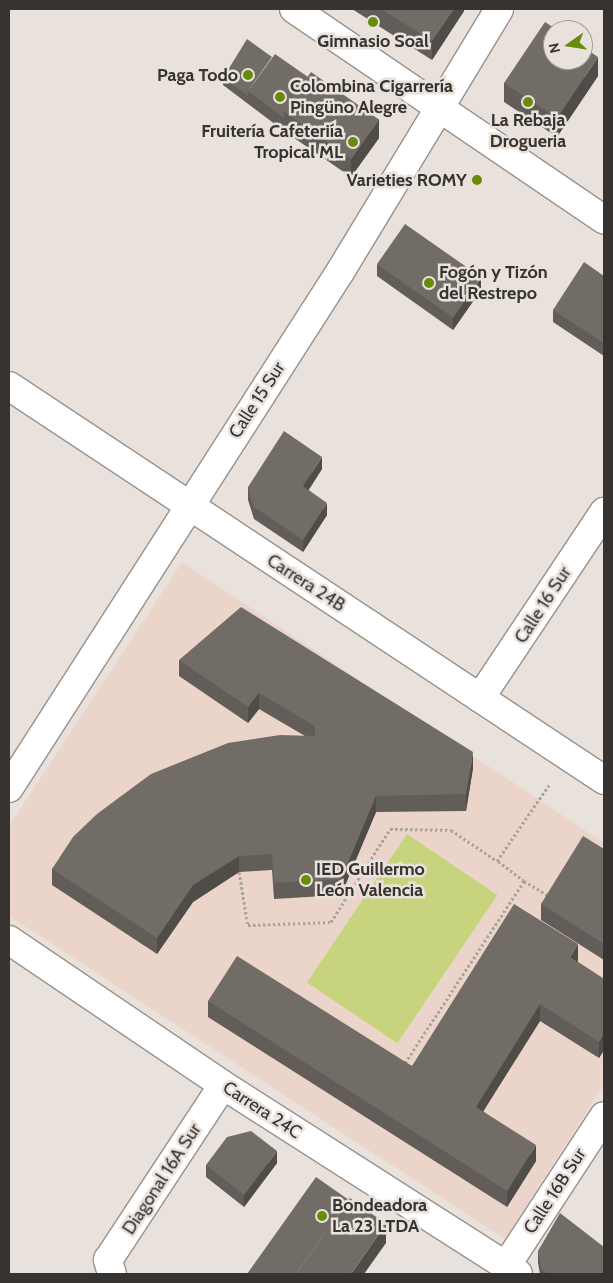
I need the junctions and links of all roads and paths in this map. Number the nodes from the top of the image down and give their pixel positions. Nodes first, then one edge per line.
1 (294, 9) edge
2 (499, 9) edge
3 (439, 109) junction
4 (604, 220) edge
5 (9, 386) edge
6 (190, 506) junction
7 (604, 512) edge
8 (480, 698) junction
9 (568, 756) junction
10 (604, 780) edge
11 (9, 788) edge
12 (497, 861) junction
13 (239, 872) edge
14 (524, 881) junction
15 (554, 899) edge
16 (9, 940) edge
17 (452, 991) junction
18 (458, 996) edge
19 (397, 1058) edge
20 (223, 1085) junction
21 (604, 1116) edge
22 (512, 1270) edge
23 (112, 1274) edge

1 - 3 street
2 - 3 street, Calle 15 Sur
3 - 4 street
3 - 6 street, Calle 15 Sur
5 - 6 street, Carrera 24B
6 - 8 street, Carrera 24B
6 - 11 street, Calle 15 Sur
7 - 8 street, Calle 16 Sur
8 - 9 street, Carrera 24B
9 - 10 street, Carrera 24B
9 - 12 path
12 - 13 path
12 - 14 path
14 - 15 path
14 - 17 path
16 - 20 street, Carrera 24C
17 - 18 path
17 - 19 path
20 - 22 street, Carrera 24C
20 - 23 street, Diagonal 16A Sur
21 - 22 street, Calle 16B Sur

